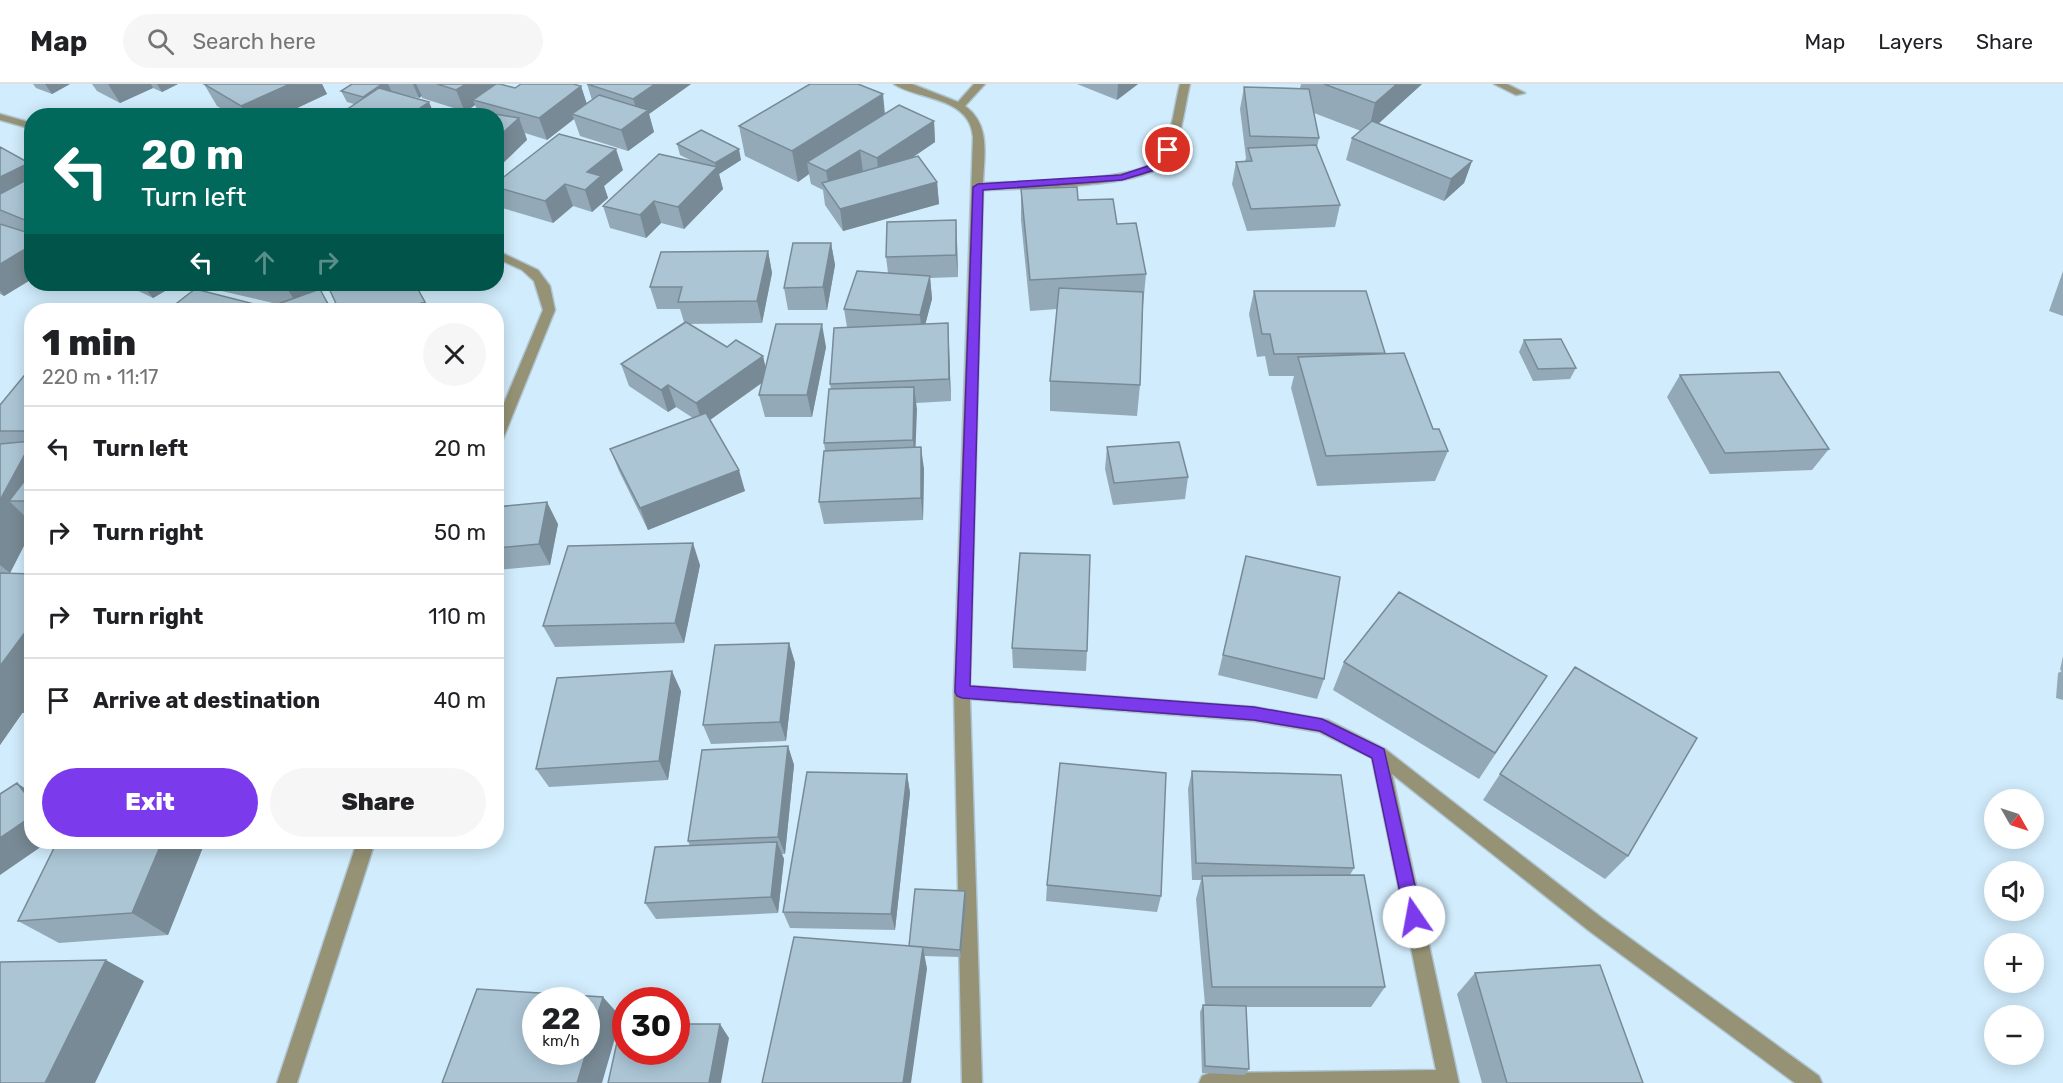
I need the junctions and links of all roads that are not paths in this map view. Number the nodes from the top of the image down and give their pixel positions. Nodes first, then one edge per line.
1 (900, 84) edge
2 (980, 84) edge
3 (1185, 84) edge
4 (1499, 84) edge
5 (1520, 93) dead end
6 (958, 107) junction
7 (0, 117) edge
8 (24, 124) edge
9 (978, 187) junction
10 (504, 257) edge
11 (504, 420) edge
12 (962, 692) junction
13 (1379, 754) junction
14 (364, 849) edge
15 (1449, 1081) edge
16 (287, 1083) edge
17 (972, 1083) edge
18 (1209, 1083) edge
19 (1812, 1083) edge

1 - 6 street
2 - 6 street
3 - 9 street
4 - 5 street
6 - 9 street
7 - 8 street
9 - 12 street
10 - 11 street
12 - 13 street
12 - 17 street
13 - 15 street
13 - 19 street
14 - 16 street
15 - 18 street

